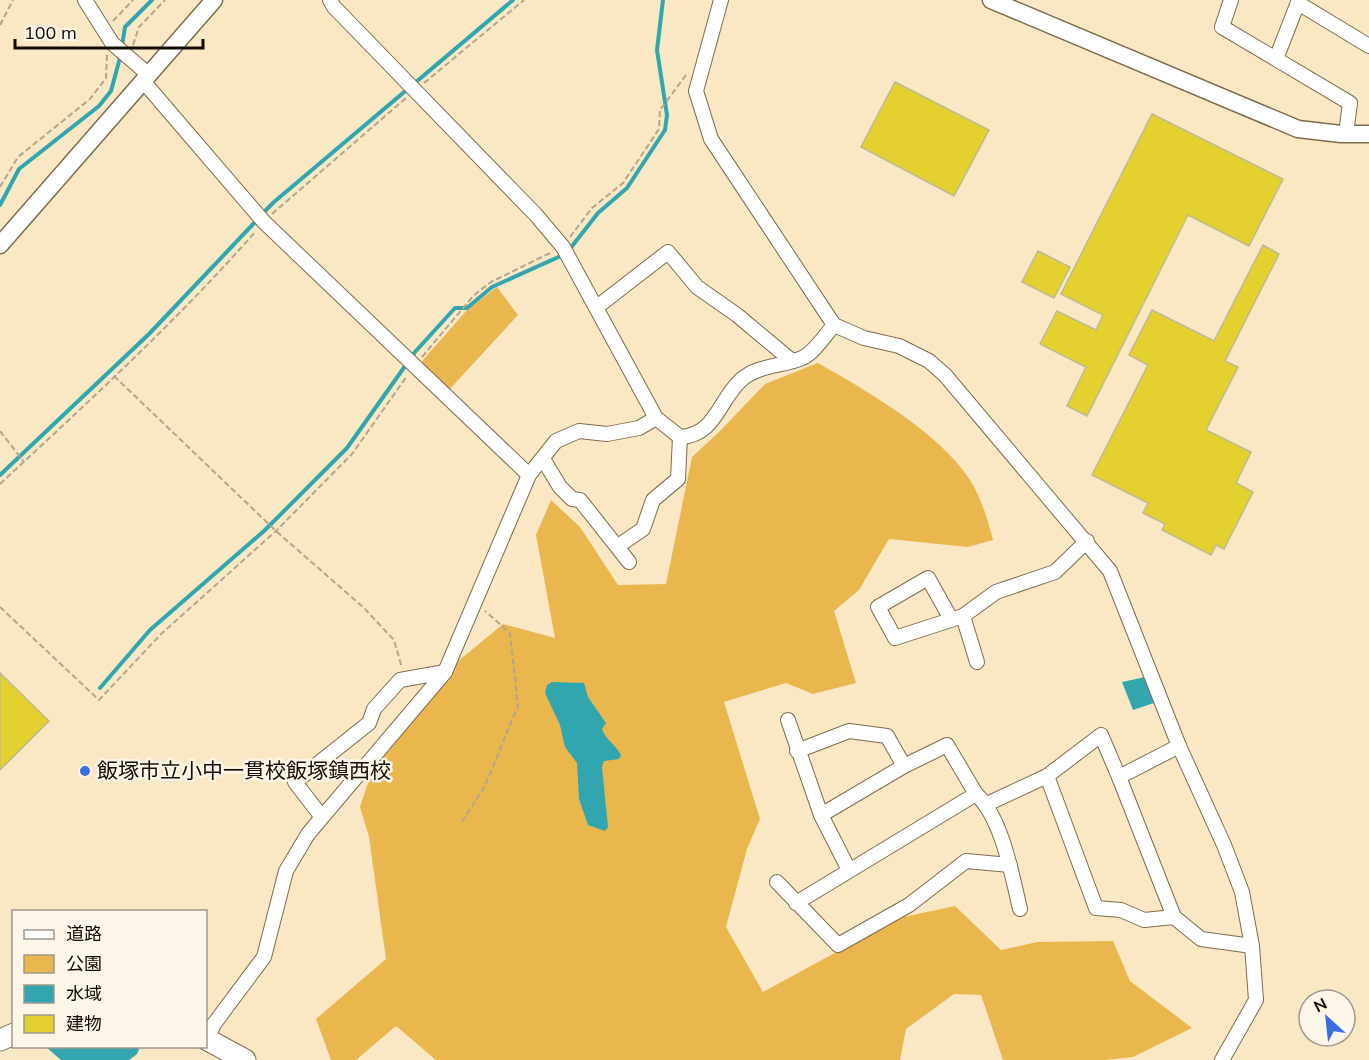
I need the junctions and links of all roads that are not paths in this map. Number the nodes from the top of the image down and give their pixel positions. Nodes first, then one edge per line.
1 (85, 0) edge
2 (214, 0) edge
3 (330, 0) edge
4 (721, 0) edge
5 (991, 0) edge
6 (1231, 0) edge
7 (1298, 1) edge
8 (1369, 46) edge
9 (1276, 59) junction
10 (146, 78) junction
11 (1346, 134) junction
12 (1369, 134) edge
13 (0, 245) edge
14 (597, 307) junction
15 (834, 325) junction
16 (792, 361) junction
17 (656, 418) junction
18 (680, 437) junction
19 (543, 459) junction
20 (529, 475) junction
21 (1087, 541) junction
22 (618, 546) junction
23 (629, 562) dead end
24 (957, 618) junction
25 (977, 662) dead end
26 (445, 672) junction
27 (788, 720) dead end
28 (1179, 746) junction
29 (798, 751) junction
30 (904, 766) junction
31 (1047, 776) junction
32 (1119, 777) junction
33 (976, 794) junction
34 (987, 804) junction
35 (822, 815) junction
36 (321, 816) junction
37 (1010, 865) junction
38 (849, 870) junction
39 (777, 882) dead end
40 (796, 903) junction
41 (1020, 909) dead end
42 (1174, 917) junction
43 (1252, 946) junction
44 (207, 1037) edge
45 (207, 1040) edge
46 (245, 1060) edge
47 (1222, 1060) edge

1 - 10 street
2 - 10 street
3 - 14 street
4 - 15 street
5 - 11 street
6 - 9 street
7 - 8 street
7 - 9 street
9 - 11 street
10 - 13 street
10 - 20 street
11 - 12 street
14 - 16 street
14 - 17 street
15 - 16 street
15 - 21 street
16 - 18 street
17 - 18 street
17 - 19 street
18 - 22 street
19 - 20 street
19 - 22 street
20 - 26 street
21 - 24 street
21 - 28 street
22 - 23 street
24 - 24 street
24 - 25 street
26 - 36 street
26 - 36 street
27 - 29 street
28 - 32 street
28 - 43 street
29 - 30 street
29 - 35 street
30 - 33 street
30 - 35 street
31 - 32 street
31 - 34 street
31 - 42 street
32 - 42 street
33 - 34 street
33 - 38 street
34 - 37 street
35 - 38 street
36 - 44 street
37 - 40 street
37 - 41 street
38 - 40 street
39 - 40 street
42 - 43 street
43 - 47 street
45 - 46 main road

